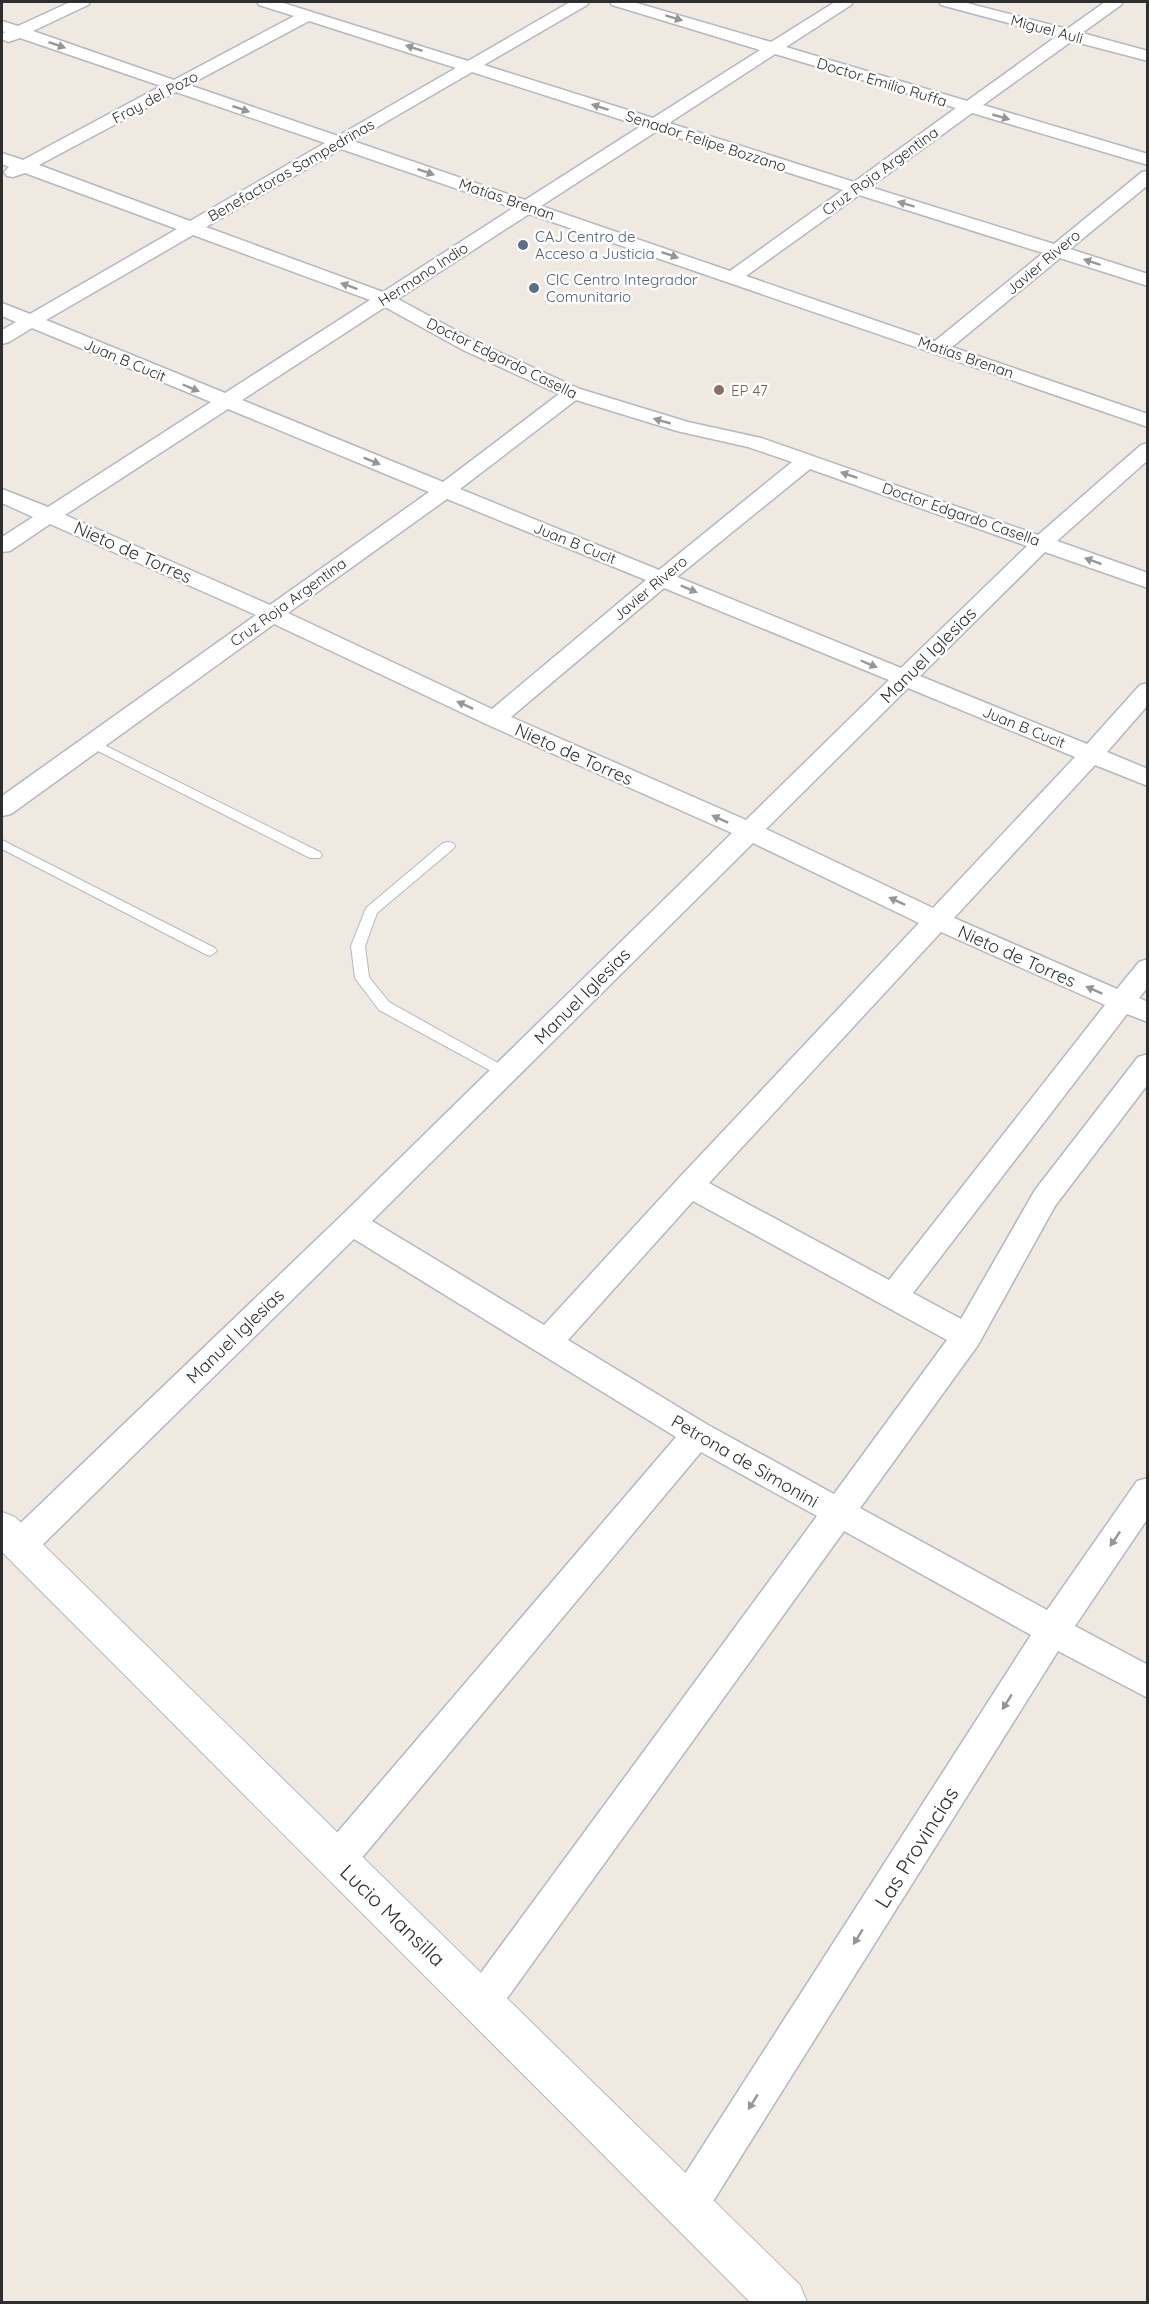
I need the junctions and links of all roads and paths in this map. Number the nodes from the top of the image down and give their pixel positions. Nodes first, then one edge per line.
1 (82, 2) edge
2 (265, 2) edge
3 (581, 2) edge
4 (618, 2) edge
5 (844, 2) edge
6 (947, 2) edge
7 (1115, 2) edge
8 (308, 15) junction
9 (10, 29) edge
10 (1069, 35) junction
11 (2, 41) edge
12 (772, 48) junction
13 (1148, 56) edge
14 (470, 66) junction
15 (175, 86) junction
16 (968, 108) junction
17 (654, 124) junction
18 (340, 142) junction
19 (2, 158) edge
20 (1148, 160) edge
21 (24, 166) junction
22 (1148, 176) edge
23 (2, 178) edge
24 (856, 188) junction
25 (527, 207) junction
26 (192, 228) junction
27 (1056, 251) junction
28 (733, 277) junction
29 (1148, 280) edge
30 (384, 299) junction
31 (2, 309) edge
32 (31, 321) junction
33 (2, 338) edge
34 (939, 348) junction
35 (573, 393) junction
36 (225, 402) junction
37 (1148, 421) edge
38 (1148, 449) edge
39 (808, 460) junction
40 (444, 491) junction
41 (2, 495) edge
42 (50, 515) junction
43 (1042, 543) junction
44 (2, 546) edge
45 (662, 578) junction
46 (1148, 581) edge
47 (272, 614) junction
48 (904, 679) junction
49 (1148, 690) edge
50 (494, 719) junction
51 (92, 743) junction
52 (1091, 754) junction
53 (1148, 778) edge
54 (5, 801) edge
55 (749, 831) junction
56 (2, 844) edge
57 (448, 846) dead end
58 (315, 855) dead end
59 (938, 921) junction
60 (210, 951) dead end
61 (1148, 968) edge
62 (1135, 1008) edge
63 (1148, 1064) edge
64 (504, 1073) junction
65 (689, 1186) junction
66 (352, 1223) junction
67 (893, 1296) junction
68 (966, 1336) junction
69 (548, 1342) junction
70 (697, 1434) junction
71 (1148, 1491) edge
72 (836, 1513) junction
73 (10, 1537) edge
74 (1053, 1630) junction
75 (1148, 1683) edge
76 (337, 1860) junction
77 (482, 2002) junction
78 (688, 2205) junction
79 (783, 2302) edge

1 - 9 street
2 - 8 street, Senador Felipe Bozzano
3 - 14 street, Benefactoras Sampedrinas
4 -> 12 street, Doctor Emilio Ruffa
5 - 12 street, Hermano Indio
6 - 10 street, Miguel Auli
7 - 10 street, Cruz Roja Argentina
14 -> 8 street, Senador Felipe Bozzano
8 - 15 street, Fray del Pozo
9 - 11 street
9 -> 15 street, Matías Brenan
10 - 13 street, Miguel Auli
10 - 16 street, Cruz Roja Argentina
12 - 16 street, Doctor Emilio Ruffa
12 - 17 street, Hermano Indio
17 -> 14 street, Senador Felipe Bozzano
14 - 18 street, Benefactoras Sampedrinas
15 -> 18 street, Matías Brenan
15 - 21 street, Fray del Pozo
16 -> 20 street, Doctor Emilio Ruffa
16 - 24 street, Cruz Roja Argentina
17 - 24 street, Senador Felipe Bozzano
17 - 25 street, Hermano Indio
18 -> 25 street, Matías Brenan
18 - 26 street, Benefactoras Sampedrinas
19 - 21 street, Doctor Edgardo Casella
21 - 23 street, Fray del Pozo
21 - 26 street, Doctor Edgardo Casella
22 - 27 street, Javier Rivero
27 -> 24 street, Senador Felipe Bozzano
24 - 28 street, Cruz Roja Argentina
25 -> 28 street, Matías Brenan
25 - 30 street, Hermano Indio
30 -> 26 street, Doctor Edgardo Casella
26 - 32 street, Benefactoras Sampedrinas
29 -> 27 street, Senador Felipe Bozzano
27 - 34 street, Javier Rivero
28 - 34 street, Matías Brenan
30 - 35 street, Doctor Edgardo Casella
30 - 36 street, Hermano Indio
31 - 32 street, Juan B Cucit
32 - 33 street, Benefactoras Sampedrinas
32 -> 36 street, Juan B Cucit
34 - 37 street, Matías Brenan
39 -> 35 street, Doctor Edgardo Casella
35 - 40 street, Cruz Roja Argentina
36 -> 40 street, Juan B Cucit
36 - 42 street, Hermano Indio
38 - 43 street, Manuel Iglesias
43 -> 39 street, Doctor Edgardo Casella
39 - 45 street, Javier Rivero
40 - 45 street, Juan B Cucit
40 - 47 street, Cruz Roja Argentina
41 - 42 street, Nieto de Torres
42 - 44 street, Hermano Indio
42 - 47 street, Nieto de Torres
46 -> 43 street, Doctor Edgardo Casella
43 - 48 street, Manuel Iglesias
45 -> 48 street, Juan B Cucit
45 - 50 street, Javier Rivero
50 -> 47 street, Nieto de Torres
47 - 51 street, Cruz Roja Argentina
48 - 52 street, Juan B Cucit
48 - 55 street, Manuel Iglesias
49 - 52 street
55 -> 50 street, Nieto de Torres
51 - 54 street, Cruz Roja Argentina
51 - 58 lane
52 - 53 street, Juan B Cucit
52 - 59 street
59 -> 55 street, Nieto de Torres
55 - 64 street, Manuel Iglesias
56 - 60 lane
57 - 64 lane
62 -> 59 street, Nieto de Torres
59 - 65 street
61 - 62 street
62 - 67 street
63 - 68 street
64 - 66 street, Manuel Iglesias
65 - 67 street
65 - 69 street
66 - 69 street, Petrona de Simonini
66 - 73 street, Manuel Iglesias
67 - 68 street
68 - 72 street
69 - 70 street, Petrona de Simonini
70 - 72 street, Petrona de Simonini
70 - 76 street
71 -> 74 street, Las Provincias
72 - 74 street, Petrona de Simonini
72 - 77 street
73 - 76 main road, Lucio Mansilla
74 - 75 street, Petrona de Simonini
74 -> 78 street, Las Provincias
76 - 77 main road, Lucio Mansilla
77 - 78 main road, Lucio Mansilla
78 - 79 main road, Lucio Mansilla

